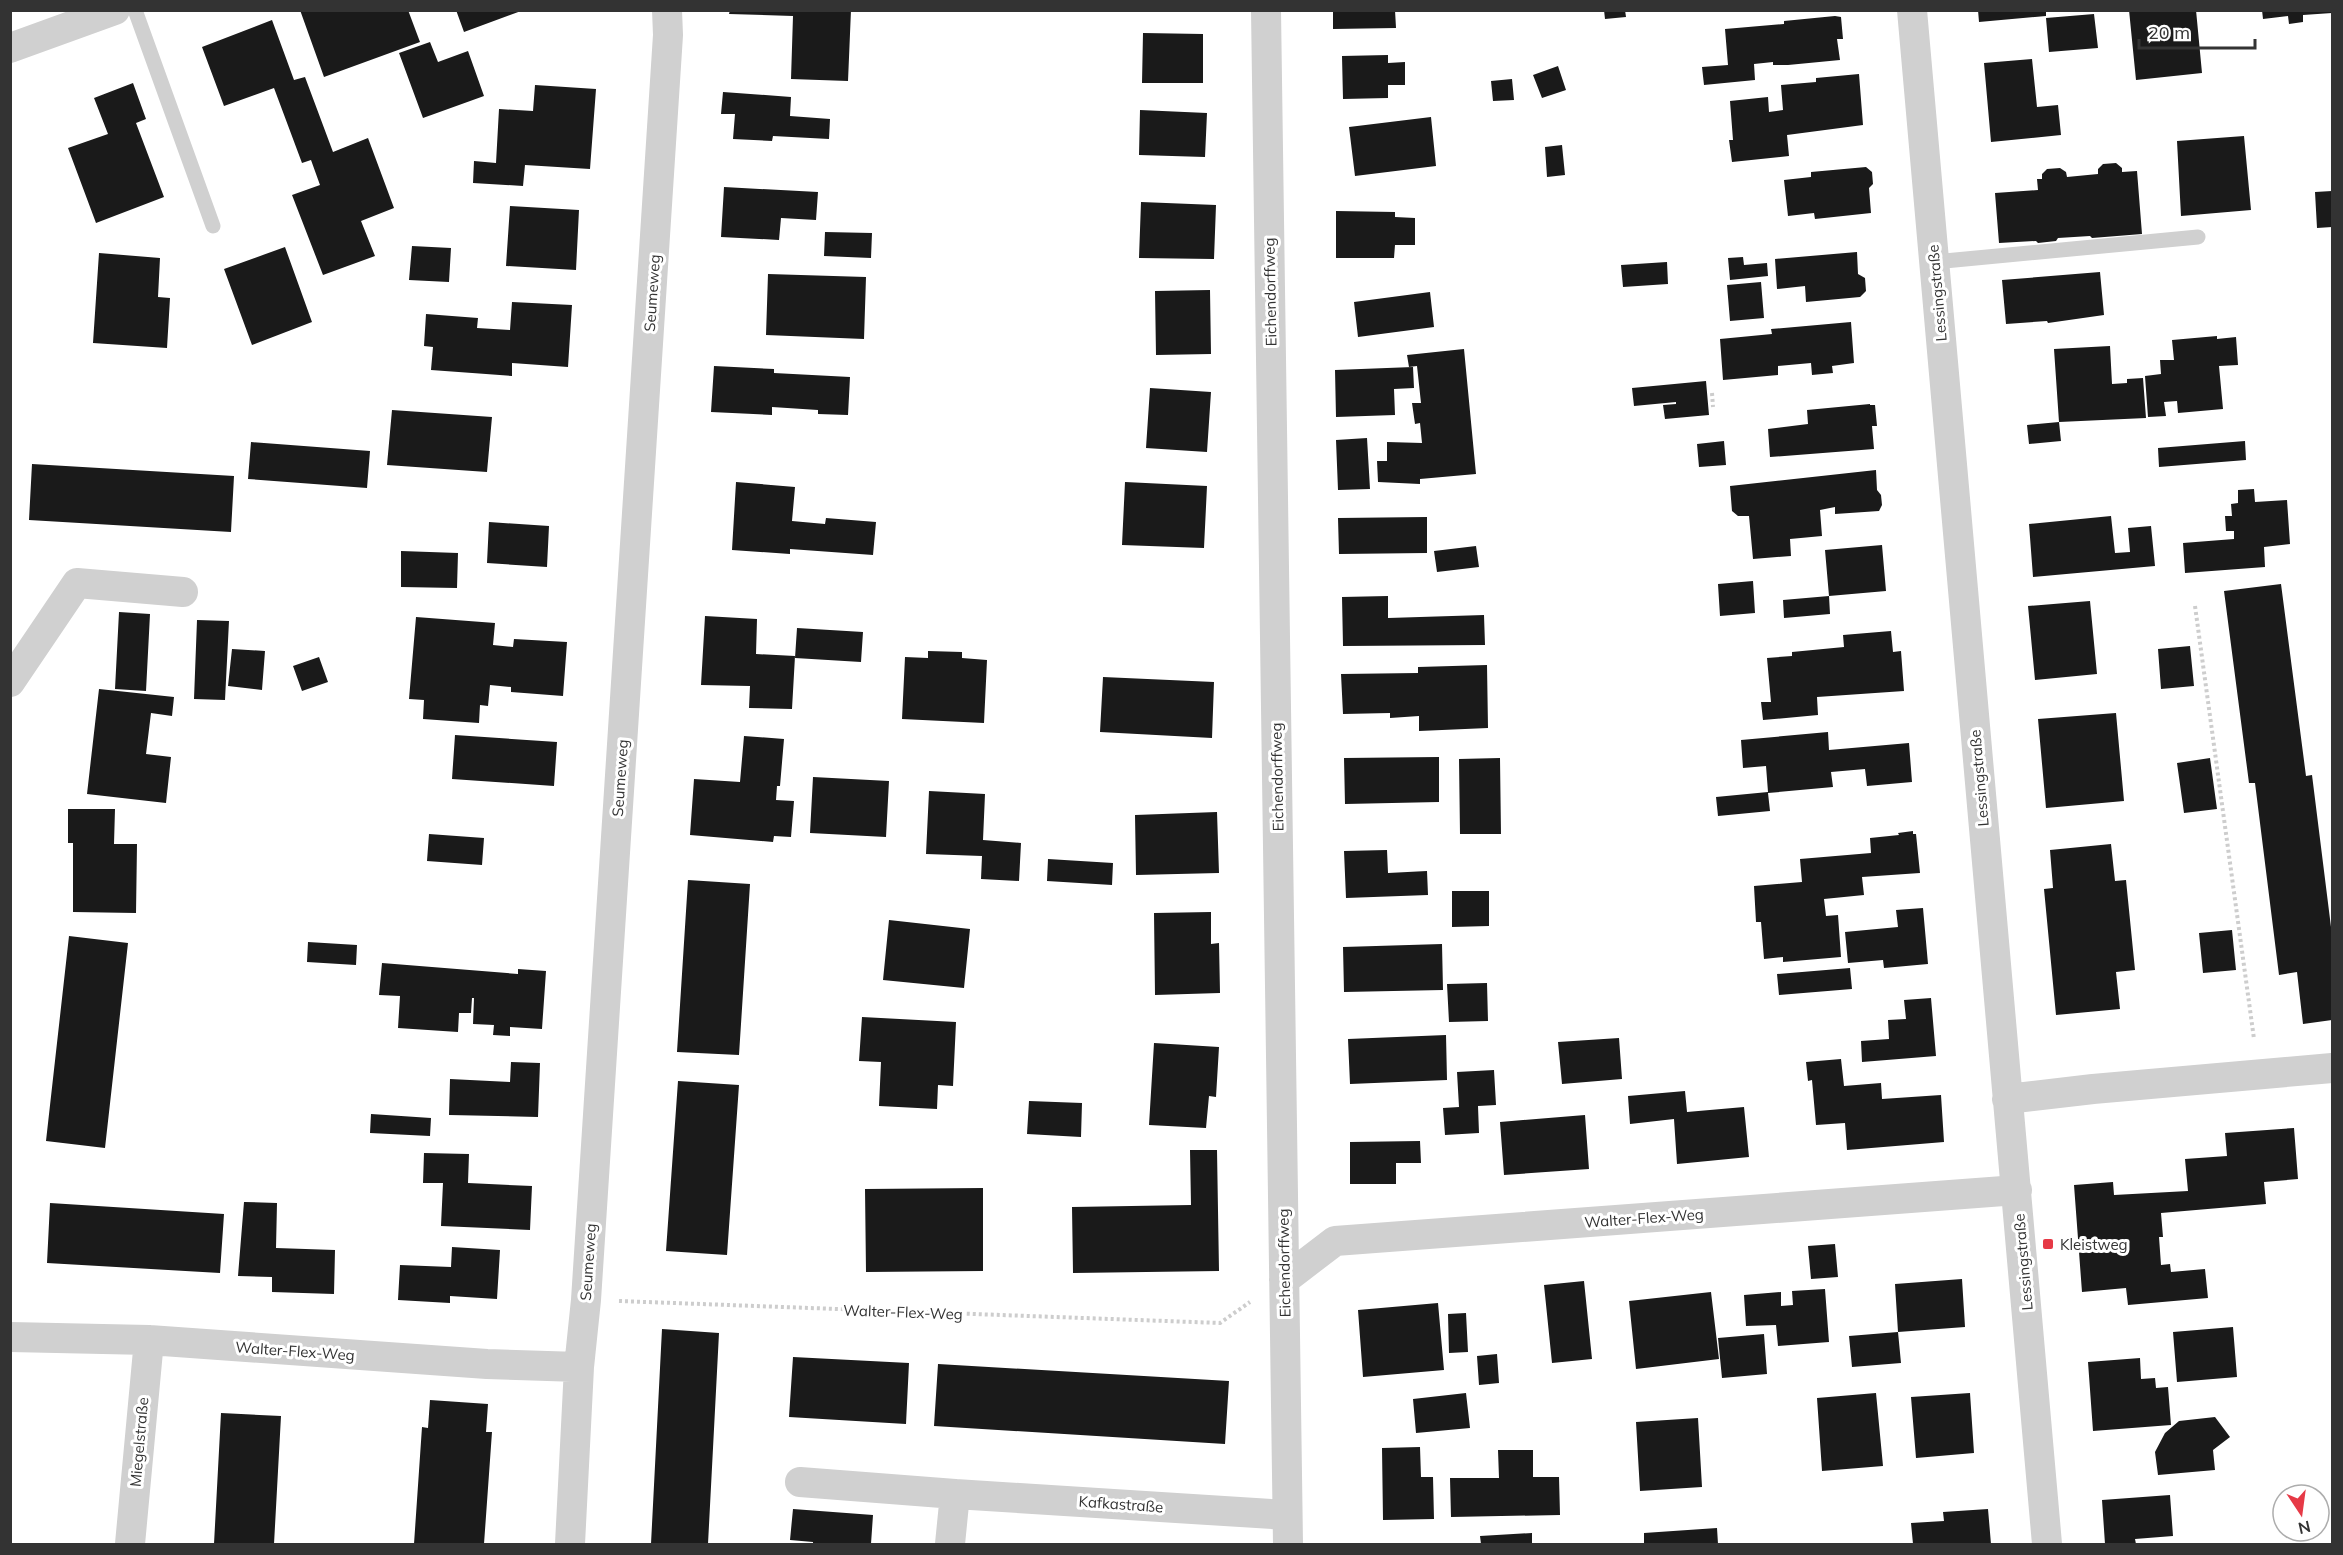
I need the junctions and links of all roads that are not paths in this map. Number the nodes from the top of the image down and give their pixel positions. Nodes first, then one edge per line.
1 (115, 10) edge
2 (135, 10) edge
3 (667, 10) edge
4 (1266, 10) edge
5 (1912, 10) edge
6 (10, 48) edge
7 (213, 226) dead end
8 (2198, 237) dead end
9 (1934, 262) junction
10 (183, 592) dead end
11 (10, 682) edge
12 (2332, 1068) edge
13 (2007, 1099) junction
14 (2017, 1190) junction
15 (1284, 1280) junction
16 (10, 1337) edge
17 (148, 1340) junction
18 (579, 1367) junction
19 (800, 1482) dead end
20 (955, 1494) junction
21 (1287, 1515) junction
22 (130, 1545) edge
23 (570, 1545) edge
24 (950, 1545) edge
25 (1288, 1545) edge
26 (2047, 1545) edge

1 - 6 street
2 - 7 lane
3 - 18 street, Seumeweg
4 - 15 street, Eichendorffweg
5 - 9 street, Lessingstraße
8 - 9 lane
9 - 13 street, Lessingstraße
10 - 11 street
12 - 13 street
13 - 14 street, Lessingstraße
14 - 15 street, Walter-Flex-Weg
14 - 26 street, Lessingstraße
15 - 21 street, Eichendorffweg
16 - 17 street, Walter-Flex-Weg
17 - 18 street, Walter-Flex-Weg
17 - 22 street, Miegelstraße
18 - 23 street, Seumeweg
19 - 20 street, Kafkastraße
20 - 21 street, Kafkastraße
20 - 24 street
21 - 25 street, Eichendorffweg

